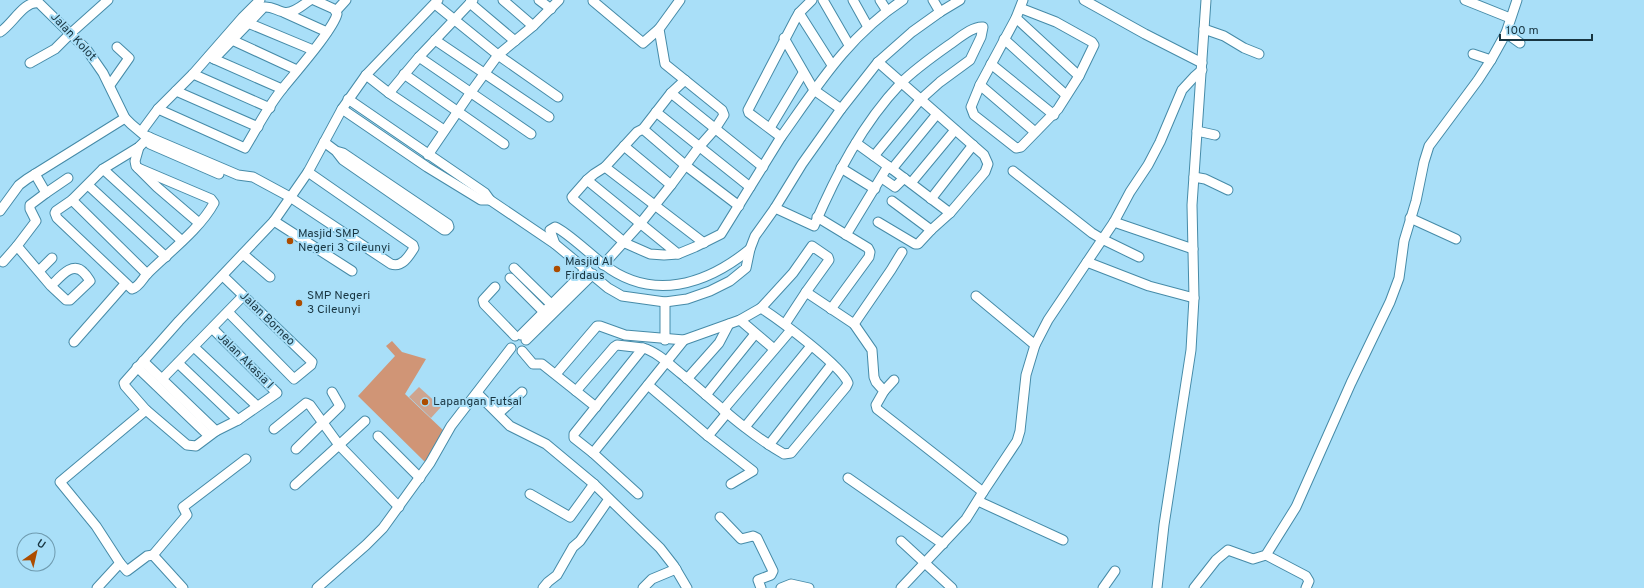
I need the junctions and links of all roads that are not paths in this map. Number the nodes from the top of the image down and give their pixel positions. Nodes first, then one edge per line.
1 (108, 0) edge
2 (260, 0) edge
3 (310, 0) edge
4 (314, 0) edge
5 (346, 0) edge
6 (503, 0) edge
7 (539, 0) edge
8 (559, 0) edge
9 (812, 0) edge
10 (823, 0) edge
11 (853, 0) edge
12 (880, 0) edge
13 (903, 0) edge
14 (933, 0) edge
15 (960, 0) edge
16 (1084, 0) edge
17 (1206, 0) edge
18 (1465, 0) edge
19 (1516, 0) edge
20 (471, 1) edge
21 (593, 1) edge
22 (678, 1) edge
23 (436, 2) edge
24 (1022, 4) edge
25 (551, 9) junction
26 (336, 11) junction
27 (887, 11) junction
28 (940, 12) junction
29 (284, 13) junction
30 (799, 13) junction
31 (1016, 18) junction
32 (1510, 18) junction
33 (454, 20) junction
34 (248, 23) junction
35 (533, 26) junction
36 (868, 27) junction
37 (659, 29) junction
38 (1204, 29) junction
39 (0, 32) edge
40 (327, 32) junction
41 (1506, 32) junction
42 (71, 33) junction
43 (784, 38) junction
44 (1004, 39) junction
45 (232, 40) junction
46 (435, 40) junction
47 (515, 41) junction
48 (1520, 43) dead end
49 (849, 45) junction
50 (117, 47) dead end
51 (313, 50) junction
52 (1259, 54) dead end
53 (1473, 54) dead end
54 (498, 55) junction
55 (419, 57) junction
56 (212, 58) junction
57 (1490, 60) junction
58 (878, 62) junction
59 (30, 63) dead end
60 (991, 64) junction
61 (832, 65) junction
62 (1202, 67) junction
63 (296, 70) junction
64 (803, 73) junction
65 (193, 74) junction
66 (404, 74) junction
67 (484, 74) junction
68 (366, 75) junction
69 (1078, 76) junction
70 (685, 80) junction
71 (901, 83) junction
72 (110, 85) junction
73 (980, 85) junction
74 (282, 89) junction
75 (814, 90) junction
76 (176, 91) junction
77 (470, 92) junction
78 (389, 93) junction
79 (671, 93) junction
80 (1066, 95) junction
81 (558, 97) dead end
82 (348, 99) junction
83 (921, 99) junction
84 (270, 108) junction
85 (158, 109) junction
86 (342, 109) junction
87 (841, 109) junction
88 (457, 111) junction
89 (656, 112) junction
90 (937, 114) junction
91 (1054, 115) junction
92 (549, 117) dead end
93 (125, 118) junction
94 (258, 127) junction
95 (770, 128) junction
96 (643, 129) junction
97 (715, 129) junction
98 (444, 130) junction
99 (955, 130) junction
100 (1197, 131) junction
101 (1035, 132) junction
102 (532, 134) dead end
103 (1215, 134) dead end
104 (144, 138) junction
105 (781, 138) junction
106 (324, 142) junction
107 (856, 143) junction
108 (504, 144) dead end
109 (973, 145) junction
110 (624, 146) junction
111 (699, 147) junction
112 (336, 152) junction
113 (428, 155) junction
114 (874, 156) junction
115 (685, 165) junction
116 (605, 167) junction
117 (763, 167) junction
118 (890, 167) junction
119 (138, 168) junction
120 (841, 168) junction
121 (102, 169) junction
122 (1013, 171) dead end
123 (308, 172) junction
124 (35, 174) junction
125 (1194, 177) junction
126 (68, 178) dead end
127 (882, 178) junction
128 (587, 180) junction
129 (907, 180) junction
130 (88, 185) junction
131 (672, 185) junction
132 (750, 187) junction
133 (875, 189) junction
134 (1228, 190) dead end
135 (46, 193) junction
136 (290, 197) junction
137 (931, 199) junction
138 (72, 200) junction
139 (490, 200) junction
140 (892, 201) dead end
141 (655, 204) junction
142 (739, 206) junction
143 (775, 208) junction
144 (0, 211) edge
145 (950, 214) junction
146 (817, 217) junction
147 (1410, 218) junction
148 (274, 221) junction
149 (878, 222) dead end
150 (1114, 222) junction
151 (198, 223) junction
152 (640, 224) junction
153 (931, 230) junction
154 (846, 235) junction
155 (1102, 239) junction
156 (1456, 239) dead end
157 (182, 241) junction
158 (625, 243) junction
159 (704, 243) junction
160 (555, 244) junction
161 (17, 246) junction
162 (750, 249) junction
163 (1193, 249) junction
164 (902, 252) dead end
165 (243, 254) junction
166 (678, 254) junction
167 (166, 257) junction
168 (1139, 257) dead end
169 (52, 258) dead end
170 (3, 262) dead end
171 (1087, 262) junction
172 (603, 265) junction
173 (514, 268) dead end
174 (39, 271) junction
175 (352, 271) dead end
176 (590, 272) junction
177 (147, 274) junction
178 (223, 276) junction
179 (270, 277) dead end
180 (510, 278) dead end
181 (125, 284) junction
182 (51, 286) dead end
183 (495, 287) dead end
184 (806, 292) junction
185 (243, 296) junction
186 (976, 296) dead end
187 (1194, 298) junction
188 (665, 302) junction
189 (552, 305) junction
190 (761, 308) junction
191 (831, 309) junction
192 (228, 312) junction
193 (544, 312) junction
194 (740, 320) junction
195 (729, 324) junction
196 (854, 324) junction
197 (788, 327) junction
198 (213, 329) junction
199 (755, 334) junction
200 (521, 337) junction
201 (666, 340) junction
202 (684, 340) junction
203 (74, 342) dead end
204 (1035, 345) junction
205 (811, 346) junction
206 (194, 347) junction
207 (511, 348) junction
208 (643, 348) junction
209 (774, 349) junction
210 (522, 351) junction
211 (666, 362) junction
212 (178, 363) junction
213 (140, 364) junction
214 (832, 364) junction
215 (556, 374) junction
216 (162, 379) junction
217 (687, 379) junction
218 (894, 380) dead end
219 (648, 385) junction
220 (576, 391) junction
221 (884, 391) junction
222 (332, 392) dead end
223 (477, 392) junction
224 (522, 392) dead end
225 (706, 394) junction
226 (257, 406) junction
227 (596, 407) junction
228 (146, 410) junction
229 (725, 411) junction
230 (499, 413) junction
231 (238, 420) junction
232 (365, 421) dead end
233 (323, 423) junction
234 (745, 427) junction
235 (274, 430) dead end
236 (212, 433) junction
237 (378, 436) dead end
238 (708, 436) junction
239 (339, 445) junction
240 (769, 445) junction
241 (296, 449) dead end
242 (593, 454) junction
243 (246, 459) dead end
244 (420, 478) junction
245 (848, 478) dead end
246 (594, 484) junction
247 (731, 484) dead end
248 (295, 485) dead end
249 (983, 492) junction
250 (530, 494) dead end
251 (638, 494) dead end
252 (609, 499) junction
253 (978, 501) junction
254 (399, 507) junction
255 (720, 517) dead end
256 (1063, 540) dead end
257 (901, 541) dead end
258 (943, 544) junction
259 (153, 555) junction
260 (1266, 555) junction
261 (925, 562) junction
262 (120, 563) junction
263 (676, 569) junction
264 (1115, 571) dead end
265 (97, 588) edge
266 (184, 588) edge
267 (317, 588) edge
268 (543, 588) edge
269 (643, 588) edge
270 (687, 588) edge
271 (761, 588) edge
272 (781, 588) edge
273 (809, 588) edge
274 (901, 588) edge
275 (952, 588) edge
276 (1103, 588) edge
277 (1157, 588) edge
278 (1196, 588) edge
279 (1306, 588) edge

1 - 42 street
2 - 56 street
3 - 29 street
4 - 26 street
5 - 26 street
6 - 35 street
7 - 25 street
8 - 25 street
9 - 30 street
10 - 49 street
11 - 36 street
12 - 27 street
13 - 27 street
14 - 28 street
15 - 28 street
16 - 62 street
17 - 38 street
18 - 32 street
19 - 32 street
20 - 33 street
20 - 47 street
21 - 37 street
22 - 37 street
23 - 33 street
23 - 68 street
24 - 31 street
24 - 69 street
25 - 35 street
26 - 40 street
27 - 36 street
28 - 58 street
29 - 34 street
29 - 40 street
30 - 43 street
30 - 61 street
31 - 44 street
31 - 69 street
32 - 41 street
33 - 46 street
33 - 54 street
34 - 45 street
34 - 51 street
35 - 47 street
36 - 49 street
37 - 70 street
38 - 52 street
38 - 62 street
39 - 42 street, Jalan Kolot
40 - 51 street
41 - 48 street
41 - 57 street
42 - 59 street
42 - 72 street, Jalan Kolot
43 - 64 street
43 - 95 street
44 - 60 street
44 - 80 street
45 - 56 street
45 - 63 street
46 - 55 street
46 - 67 street
47 - 54 street
49 - 61 street
50 - 72 street
51 - 63 street
53 - 57 street
54 - 67 street
54 - 81 street
55 - 66 street
55 - 77 street
56 - 65 street
56 - 74 street
57 - 147 street
58 - 71 street
58 - 87 street
60 - 73 street
60 - 91 street
61 - 75 street
62 - 100 street
62 - 150 street
63 - 74 street
64 - 75 street
64 - 95 street
65 - 76 street
65 - 84 street
66 - 78 street
66 - 88 street
67 - 77 street
67 - 92 street
68 - 78 street
68 - 82 street
69 - 80 street
70 - 79 street
70 - 97 street
71 - 83 street
71 - 83 street
71 - 107 street
72 - 93 street, Jalan Kolot
73 - 101 street
73 - 101 street
74 - 84 street
75 - 87 street
75 - 105 street
76 - 85 street
76 - 94 street
77 - 88 street
77 - 102 street
78 - 98 street
79 - 89 street
79 - 97 street
80 - 91 street
82 - 86 street
82 - 113 street
83 - 90 street
83 - 114 street
84 - 94 street
85 - 94 street
85 - 104 street
86 - 106 street
86 - 139 street
87 - 143 street
88 - 98 street
88 - 108 street
89 - 96 street
89 - 111 street
90 - 99 street
90 - 118 street
91 - 101 street
93 - 104 street
93 - 124 street
95 - 105 street
96 - 110 street
96 - 115 street
97 - 111 street
97 - 117 street
98 - 113 street
99 - 109 street
99 - 129 street
100 - 103 street
100 - 125 street
104 - 119 street
104 - 121 street
104 - 136 street
105 - 117 street
106 - 112 street
106 - 123 street
107 - 114 street
107 - 120 street
109 - 137 street
109 - 145 street
110 - 116 street
110 - 131 street
111 - 115 street
111 - 132 street
112 - 112 street
113 - 139 street
114 - 118 street
115 - 131 street
115 - 142 street
116 - 128 street
116 - 141 street
117 - 132 street
118 - 127 street
118 - 129 street
119 - 151 street
119 - 151 street
120 - 133 street
120 - 146 street
121 - 130 street
121 - 157 street
122 - 155 street
123 - 136 street
123 - 136 street
124 - 135 street
124 - 144 street
125 - 134 street
125 - 163 street
126 - 135 street
127 - 129 street
127 - 133 street
128 - 152 street
128 - 158 street
129 - 137 street
130 - 138 street
130 - 167 street
131 - 141 street
132 - 142 street
133 - 154 street
135 - 161 street
136 - 148 street
137 - 145 street
138 - 177 street
138 - 181 street
139 - 160 street
140 - 153 street
141 - 152 street
141 - 159 street
142 - 159 street
143 - 146 street
143 - 162 street
145 - 153 street
146 - 154 street
147 - 156 street
147 - 260 street
148 - 165 street
148 - 175 street
149 - 153 street
150 - 155 street
150 - 163 street
151 - 157 street
152 - 158 street
152 - 166 street
154 - 191 street
155 - 168 street
155 - 171 street
157 - 167 street
158 - 166 street
158 - 172 street
159 - 166 street
160 - 172 street
160 - 176 street
161 - 170 street
161 - 174 street
162 - 172 street
162 - 188 street
163 - 187 street
164 - 196 street
165 - 178 street
165 - 179 street
167 - 177 street
169 - 174 street
171 - 187 street
171 - 204 street
173 - 189 street
174 - 182 street
176 - 188 street
176 - 189 street
176 - 200 street
177 - 181 street
178 - 185 street, Jalan Borneo
178 - 213 street
180 - 193 street
181 - 203 street
183 - 200 street
184 - 190 street
184 - 191 street
184 - 197 street
185 - 192 street
185 - 192 street, Jalan Borneo
186 - 204 street
187 - 277 street
188 - 201 street
189 - 193 street
190 - 194 street
190 - 197 street
191 - 196 street
192 - 198 street
193 - 200 street
194 - 195 street
194 - 199 street
195 - 202 street
195 - 217 street
196 - 221 street
197 - 205 street
197 - 209 street
198 - 206 street
198 - 226 street, Jalan Akasia I
199 - 209 street
199 - 225 street
200 - 207 street
200 - 210 street
201 - 202 street
201 - 215 street
202 - 211 street
204 - 249 street
205 - 214 street
205 - 234 street
206 - 212 street
206 - 226 street
207 - 210 street
207 - 223 street
208 - 211 street
208 - 220 street
208 - 227 street
209 - 229 street
210 - 215 street
211 - 217 street
211 - 219 street
212 - 216 street
212 - 231 street
213 - 216 street
213 - 228 street
213 - 236 street
214 - 240 street
214 - 240 street
215 - 220 street
216 - 236 street
217 - 225 street
218 - 221 street
219 - 238 street
219 - 242 street
220 - 227 street
221 - 249 street
222 - 233 street
223 - 230 street
223 - 244 street
224 - 230 street
225 - 229 street
226 - 231 street
227 - 242 street
228 - 236 street
228 - 262 street
229 - 234 street
229 - 238 street
230 - 246 street
231 - 236 street
232 - 239 street
233 - 235 street
233 - 239 street
233 - 241 street
234 - 240 street
237 - 244 street
238 - 247 street
239 - 248 street
239 - 254 street
242 - 251 street
243 - 259 street
244 - 254 street
245 - 258 street
246 - 250 street
246 - 252 street
249 - 253 street
252 - 263 street
252 - 268 street
253 - 256 street
253 - 258 street
254 - 267 street
255 - 271 street
257 - 261 street
258 - 261 street
259 - 262 street
259 - 266 street
260 - 278 street
260 - 279 street
261 - 274 street
261 - 275 street
262 - 265 street
263 - 269 street
263 - 270 street
264 - 276 street
272 - 273 street

